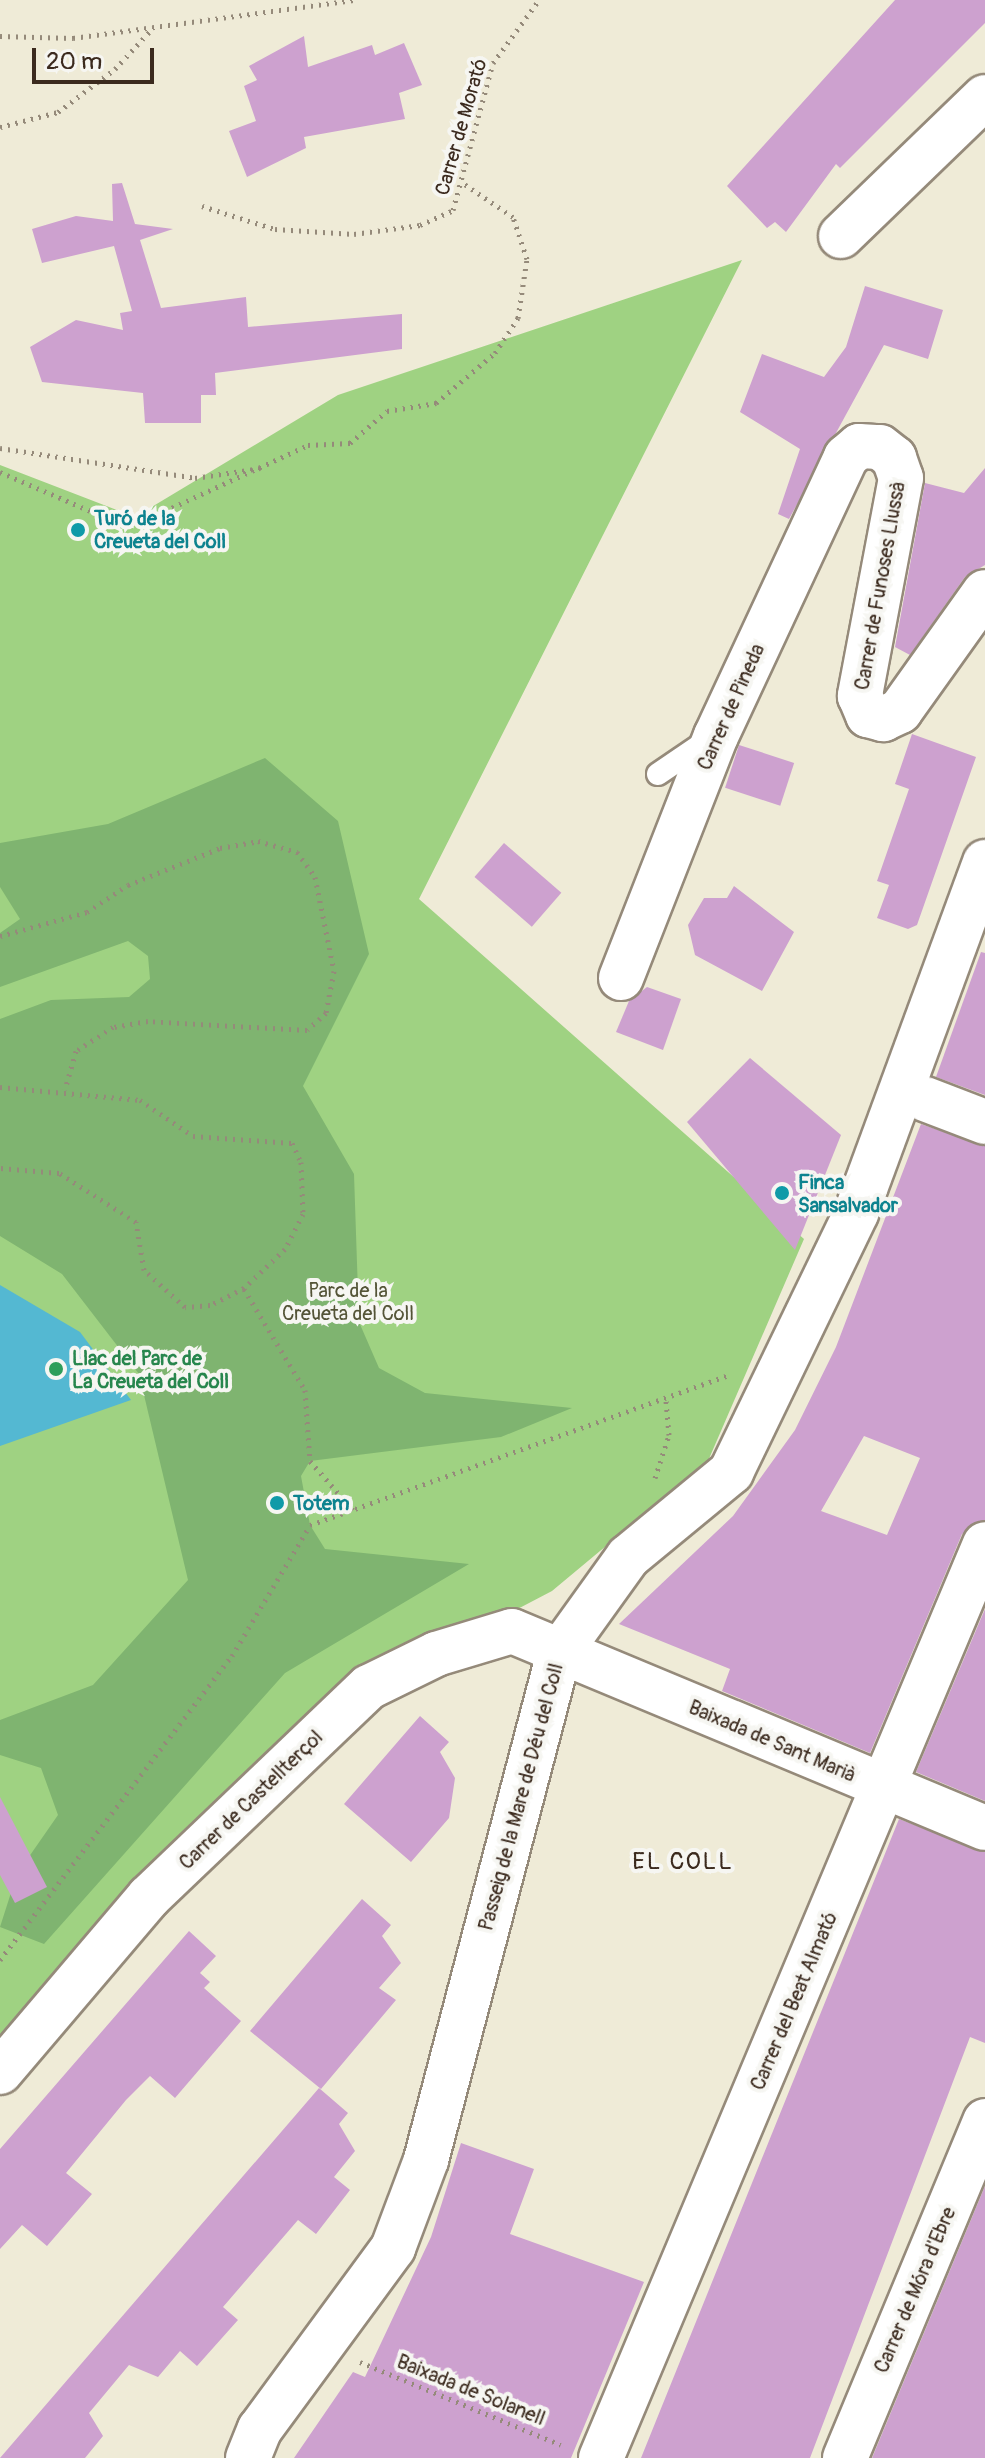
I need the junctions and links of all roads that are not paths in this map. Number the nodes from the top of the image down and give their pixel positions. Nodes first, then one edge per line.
1 (985, 97) edge
2 (841, 236) dead end
3 (859, 446) joint
4 (985, 592) edge
5 (716, 736) junction
6 (658, 774) dead end
7 (985, 862) edge
8 (621, 978) dead end
9 (925, 1099) dead end
10 (985, 1122) edge
11 (985, 1544) edge
12 (559, 1653) junction
13 (885, 1788) junction
14 (985, 1828) edge
15 (0, 2072) edge
16 (985, 2121) edge
17 (590, 2455) edge
18 (248, 2458) edge
19 (845, 2458) edge

1 - 2 street
3 - 4 street, Carrer de Funoses Llussà
3 - 5 street, Carrer de Pineda
5 - 6 lane
5 - 8 street, Carrer de Pineda
7 - 12 street, Passeig de la Mare de Déu del Coll
9 - 10 street
11 - 13 street, Carrer del Beat Almató
12 - 13 street, Baixada de Sant Marià
12 - 15 street, Carrer de Castellterçol
12 - 18 street, Passeig de la Mare de Déu del Coll
13 - 14 street, Baixada de Sant Marià
13 - 17 street, Carrer del Beat Almató
16 - 19 street, Carrer de Móra d'Ebre

